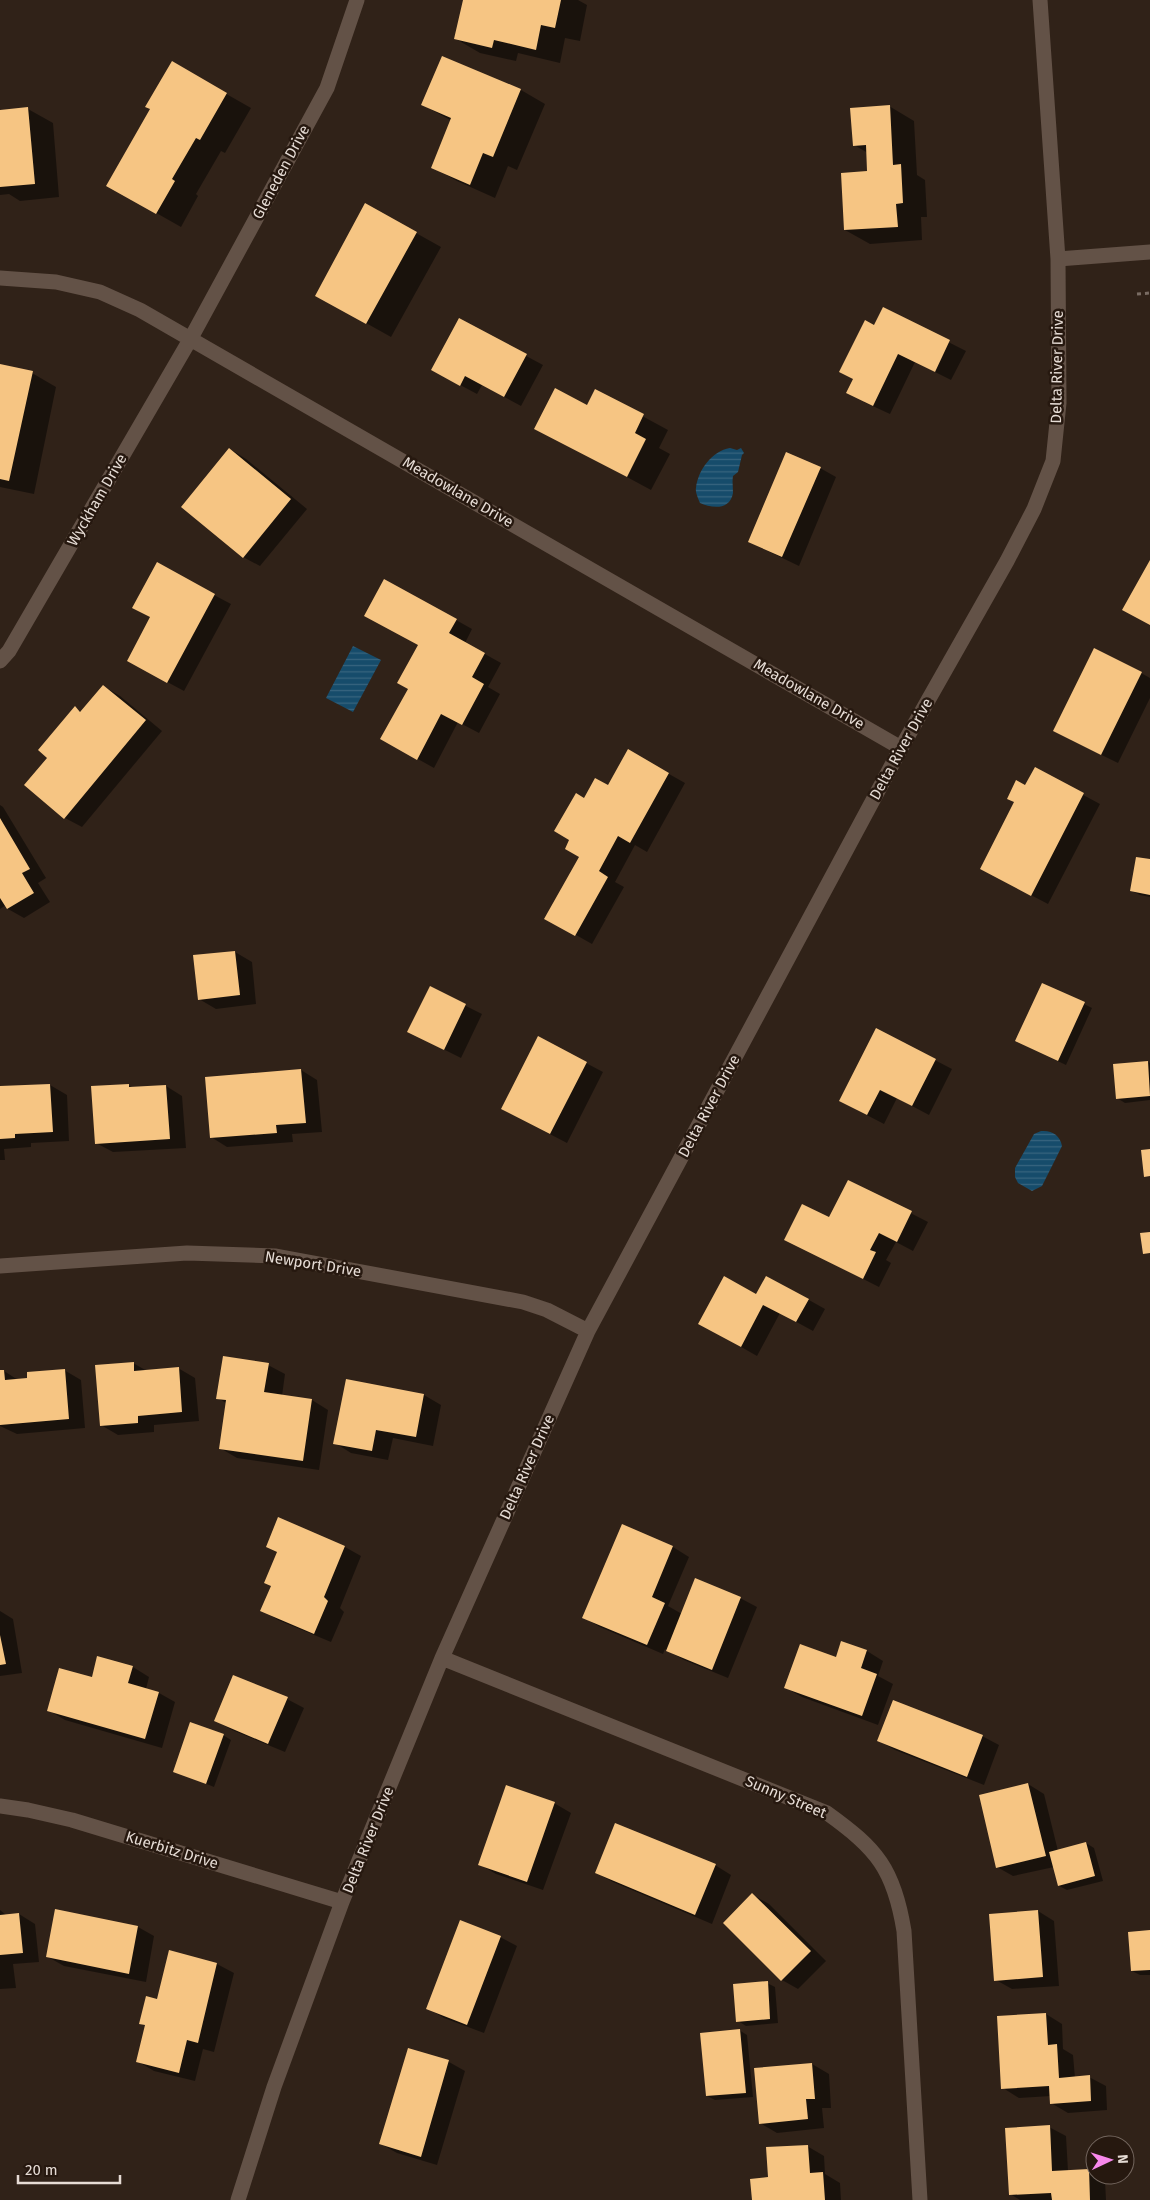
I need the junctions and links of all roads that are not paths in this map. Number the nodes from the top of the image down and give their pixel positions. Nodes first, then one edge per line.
1 (357, 0) edge
2 (1040, 0) edge
3 (1150, 252) edge
4 (1058, 259) junction
5 (0, 278) edge
6 (191, 338) junction
7 (0, 661) edge
8 (901, 748) junction
9 (0, 1266) edge
10 (588, 1330) junction
11 (442, 1658) junction
12 (0, 1806) edge
13 (342, 1902) junction
14 (238, 2200) edge
15 (920, 2200) edge

1 - 6 street, Gleneden Drive
2 - 4 street, Delta River Drive
3 - 4 street
4 - 8 street, Delta River Drive
5 - 6 street, Meadowlane Drive
6 - 7 street, Wyckham Drive
6 - 8 street, Meadowlane Drive
8 - 10 street, Delta River Drive
9 - 10 street, Newport Drive
10 - 11 street, Delta River Drive
11 - 13 street, Delta River Drive
11 - 15 street, Sunny Street
12 - 13 street, Kuerbitz Drive
13 - 14 street, Delta River Drive

